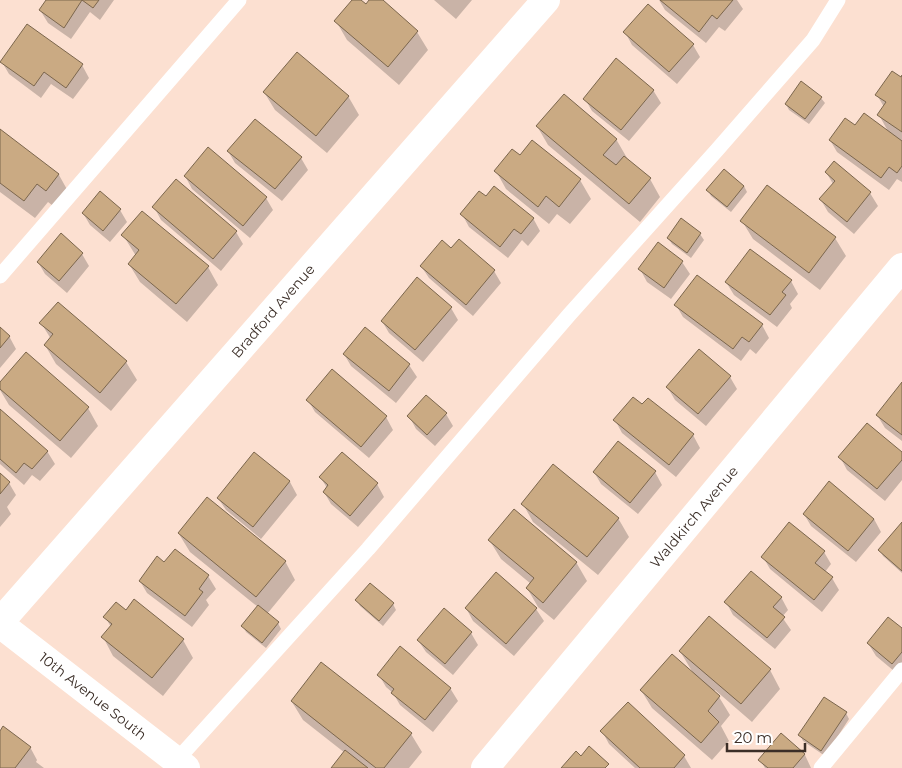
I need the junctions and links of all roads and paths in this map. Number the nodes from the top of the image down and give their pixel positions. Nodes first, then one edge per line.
1 (239, 0) edge
2 (546, 0) edge
3 (838, 0) edge
4 (902, 267) edge
5 (0, 276) edge
6 (0, 623) edge
7 (902, 670) edge
8 (181, 764) edge
9 (487, 767) edge
10 (821, 768) edge

1 - 5 lane
2 - 6 street, Bradford Avenue
3 - 8 lane
4 - 9 street, Waldkirch Avenue
6 - 8 street, 10th Avenue South
7 - 10 lane

